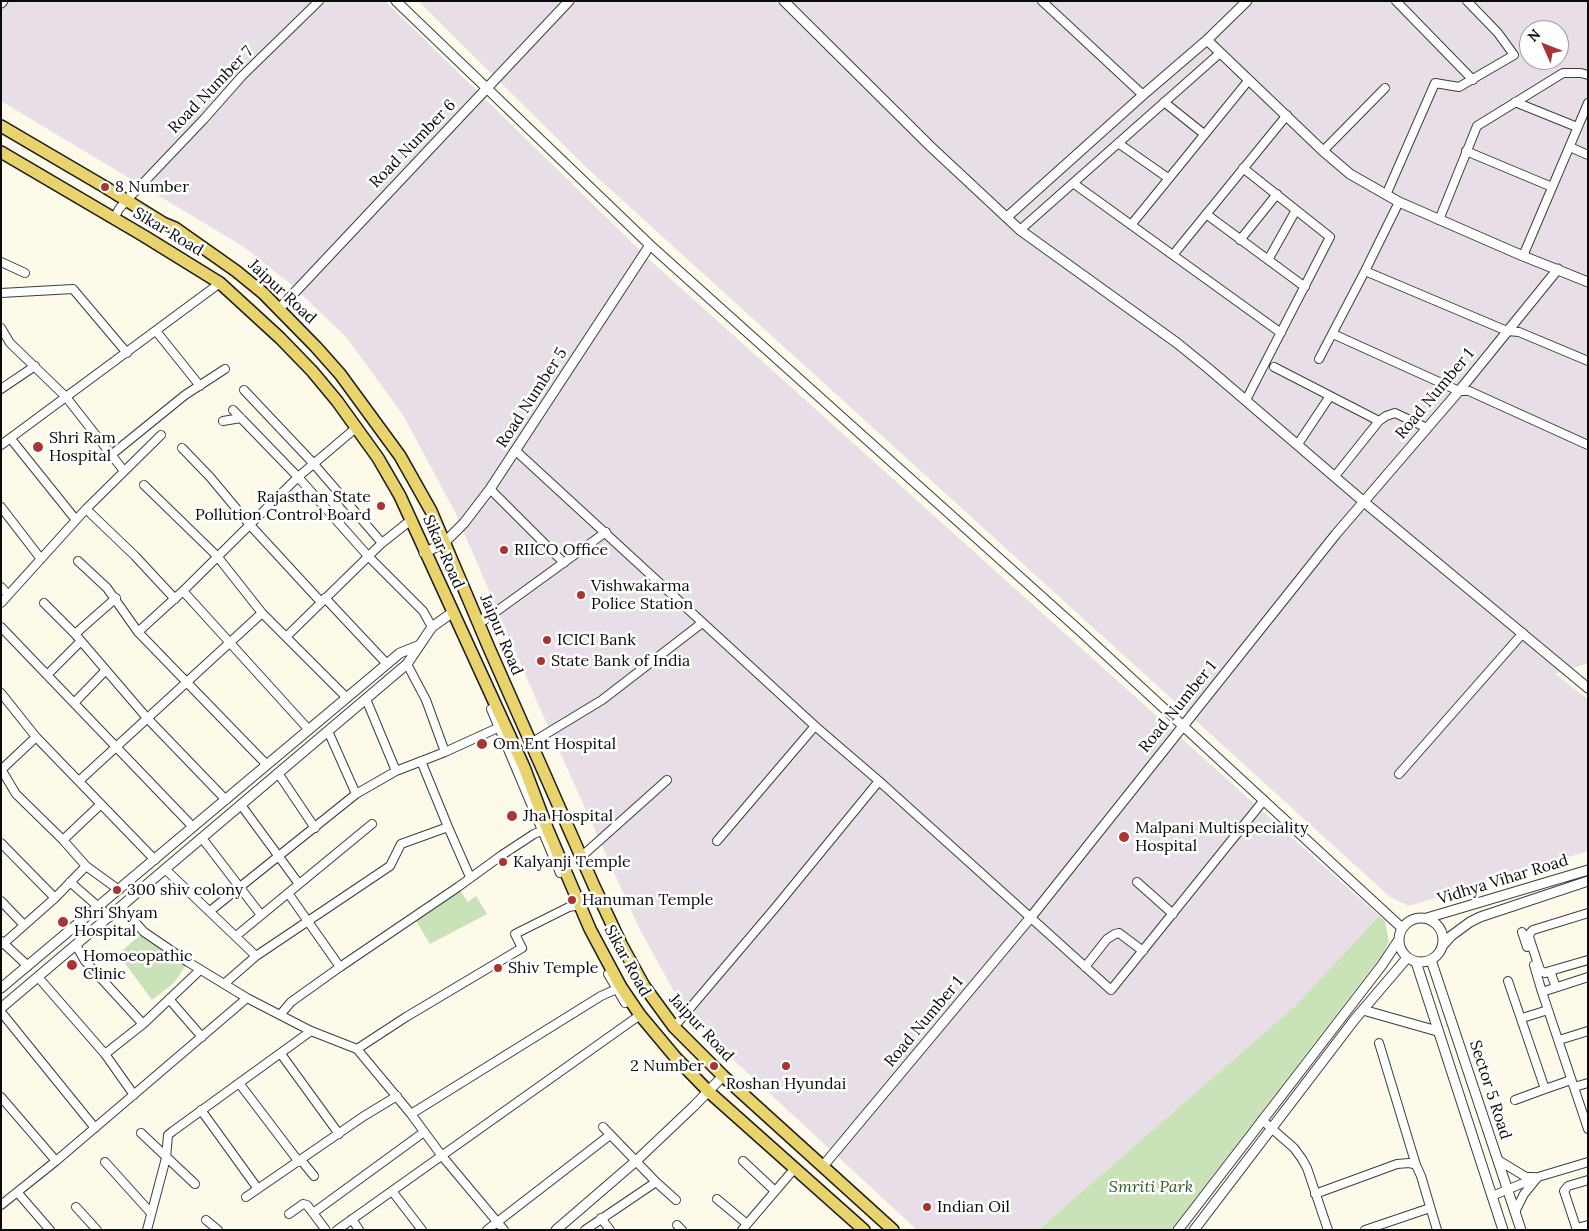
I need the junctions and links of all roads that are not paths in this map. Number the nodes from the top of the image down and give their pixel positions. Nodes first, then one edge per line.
1 (319, 1) edge
2 (396, 1) edge
3 (570, 1) edge
4 (784, 1) edge
5 (1042, 1) edge
6 (1248, 1) edge
7 (1396, 1) edge
8 (1467, 1) edge
9 (1206, 40) junction
10 (1220, 53) junction
11 (1588, 75) edge
12 (1473, 80) junction
13 (1248, 81) junction
14 (487, 88) junction
15 (1385, 88) dead end
16 (1143, 95) junction
17 (1164, 102) junction
18 (1515, 102) junction
19 (1588, 103) edge
20 (1287, 115) junction
21 (1, 126) edge
22 (1577, 128) junction
23 (1204, 134) junction
24 (1118, 143) junction
25 (1570, 147) junction
26 (1323, 151) junction
27 (1466, 151) junction
28 (1, 152) edge
29 (1588, 155) edge
30 (1243, 168) junction
31 (1168, 178) junction
32 (1073, 183) junction
33 (1552, 187) junction
34 (1276, 194) junction
35 (1386, 195) junction
36 (126, 201) junction
37 (1398, 202) junction
38 (1296, 210) junction
39 (1206, 214) junction
40 (1008, 217) junction
41 (114, 219) junction
42 (1439, 220) junction
43 (1131, 225) junction
44 (1020, 230) junction
45 (1240, 240) junction
46 (650, 245) junction
47 (1173, 255) junction
48 (1523, 256) junction
49 (1268, 260) junction
50 (1, 262) edge
51 (1558, 270) junction
52 (1365, 272) junction
53 (25, 273) dead end
54 (1588, 282) edge
55 (220, 283) junction
56 (1305, 287) junction
57 (1, 293) edge
58 (279, 309) junction
59 (1, 328) edge
60 (156, 331) junction
61 (1507, 331) junction
62 (1281, 333) junction
63 (1333, 334) junction
64 (1, 336) edge
65 (10, 343) junction
66 (126, 353) junction
67 (1319, 359) dead end
68 (1588, 361) edge
69 (35, 366) junction
70 (1274, 367) dead end
71 (225, 369) dead end
72 (3, 386) edge
73 (200, 386) junction
74 (244, 390) dead end
75 (1459, 391) junction
76 (1330, 396) junction
77 (66, 397) junction
78 (1246, 400) junction
79 (233, 410) dead end
80 (241, 418) junction
81 (223, 421) dead end
82 (1379, 421) junction
83 (357, 427) junction
84 (1427, 428) junction
85 (161, 435) dead end
86 (5, 441) edge
87 (1298, 444) junction
88 (1588, 445) edge
89 (182, 448) dead end
90 (516, 451) junction
91 (112, 455) junction
92 (313, 463) junction
93 (124, 470) junction
94 (1335, 476) junction
95 (298, 477) junction
96 (144, 486) dead end
97 (490, 489) junction
98 (1364, 502) junction
99 (1, 507) edge
100 (86, 509) junction
101 (76, 520) junction
102 (411, 520) junction
103 (250, 525) junction
104 (606, 532) junction
105 (382, 543) junction
106 (444, 543) junction
107 (424, 552) junction
108 (217, 556) junction
109 (368, 556) junction
110 (41, 558) junction
111 (78, 561) dead end
112 (564, 563) junction
113 (1, 587) edge
114 (183, 591) junction
115 (8, 595) junction
116 (116, 598) junction
117 (175, 599) junction
118 (323, 600) junction
119 (1, 603) edge
120 (44, 603) dead end
121 (452, 612) junction
122 (262, 613) junction
123 (702, 622) junction
124 (479, 624) junction
125 (1, 627) edge
126 (432, 627) junction
127 (138, 632) junction
128 (1523, 633) junction
129 (75, 634) junction
130 (286, 637) junction
131 (81, 641) junction
132 (230, 643) junction
133 (420, 645) junction
134 (387, 664) junction
135 (407, 664) junction
136 (106, 670) junction
137 (47, 675) junction
138 (186, 683) junction
139 (1588, 688) edge
140 (1, 693) edge
141 (348, 697) junction
142 (366, 699) junction
143 (74, 703) junction
144 (357, 707) junction
145 (147, 718) junction
146 (502, 726) junction
147 (815, 726) junction
148 (1182, 726) junction
149 (309, 730) junction
150 (328, 731) junction
151 (36, 737) junction
152 (531, 743) junction
153 (117, 748) junction
154 (445, 752) junction
155 (421, 761) junction
156 (269, 763) junction
157 (1, 770) edge
158 (396, 771) junction
159 (278, 773) junction
160 (1399, 774) dead end
161 (667, 780) dead end
162 (79, 781) junction
163 (879, 781) junction
164 (356, 794) junction
165 (226, 800) junction
166 (1264, 800) junction
167 (101, 804) junction
168 (241, 805) junction
169 (372, 824) dead end
170 (193, 827) junction
171 (448, 827) junction
172 (315, 828) junction
173 (544, 830) junction
174 (202, 838) junction
175 (63, 840) junction
176 (717, 841) dead end
177 (1, 843) edge
178 (582, 856) junction
179 (278, 858) junction
180 (154, 860) junction
181 (86, 866) junction
182 (165, 869) junction
183 (1588, 870) edge
184 (470, 877) junction
185 (1588, 881) edge
186 (70, 882) junction
187 (1137, 882) dead end
188 (299, 884) junction
189 (240, 888) junction
190 (119, 890) junction
191 (288, 893) junction
192 (55, 898) junction
193 (1, 901) edge
194 (99, 906) junction
195 (577, 906) junction
196 (121, 907) junction
197 (210, 911) junction
198 (1588, 912) edge
199 (1173, 914) junction
200 (261, 915) junction
201 (110, 916) junction
202 (1031, 917) junction
203 (1427, 918) junction
204 (308, 921) junction
205 (24, 925) junction
206 (1402, 928) junction
207 (1522, 932) dead end
208 (236, 936) junction
209 (1398, 941) junction
210 (2, 942) edge
211 (76, 945) junction
212 (1443, 945) junction
213 (1143, 951) junction
214 (256, 956) junction
215 (1407, 958) junction
216 (1431, 960) junction
217 (1588, 960) edge
218 (1416, 962) junction
219 (28, 966) junction
220 (340, 967) junction
221 (1086, 967) junction
222 (200, 970) junction
223 (1550, 971) junction
224 (38, 977) junction
225 (1588, 977) edge
226 (1508, 981) dead end
227 (224, 984) junction
228 (1, 988) edge
229 (618, 988) junction
230 (1556, 988) junction
231 (1542, 992) junction
232 (247, 998) junction
233 (169, 999) junction
234 (1, 1010) edge
235 (1363, 1010) junction
236 (1548, 1010) junction
237 (280, 1015) junction
238 (638, 1017) junction
239 (1522, 1018) junction
240 (143, 1024) junction
241 (674, 1027) junction
242 (311, 1031) junction
243 (1437, 1031) junction
244 (1588, 1031) edge
245 (202, 1037) junction
246 (1558, 1040) junction
247 (1379, 1043) dead end
248 (357, 1049) junction
249 (105, 1054) junction
250 (281, 1054) junction
251 (723, 1076) junction
252 (1588, 1083) edge
253 (239, 1084) junction
254 (1572, 1084) junction
255 (1545, 1089) junction
256 (707, 1094) junction
257 (134, 1095) junction
258 (397, 1096) junction
259 (1, 1097) edge
260 (1515, 1100) dead end
261 (201, 1110) junction
262 (411, 1114) junction
263 (1262, 1120) junction
264 (603, 1127) dead end
265 (95, 1128) junction
266 (1272, 1128) junction
267 (1588, 1129) edge
268 (141, 1132) dead end
269 (424, 1132) junction
270 (338, 1134) junction
271 (610, 1135) junction
272 (442, 1156) junction
273 (166, 1158) junction
274 (1498, 1160) junction
275 (56, 1161) junction
276 (300, 1161) junction
277 (636, 1161) junction
278 (743, 1161) dead end
279 (105, 1162) dead end
280 (1588, 1162) edge
281 (1416, 1165) junction
282 (823, 1166) junction
283 (793, 1170) junction
284 (314, 1176) dead end
285 (1538, 1177) junction
286 (1588, 1180) edge
287 (656, 1182) junction
288 (195, 1184) dead end
289 (258, 1189) junction
290 (1507, 1190) junction
291 (392, 1191) junction
292 (775, 1191) junction
293 (18, 1192) junction
294 (1, 1194) edge
295 (1316, 1194) junction
296 (1492, 1196) junction
297 (246, 1197) dead end
298 (718, 1199) dead end
299 (676, 1200) dead end
300 (4, 1203) edge
301 (76, 1207) dead end
302 (1430, 1208) junction
303 (313, 1212) junction
304 (1515, 1212) junction
305 (151, 1213) junction
306 (289, 1214) dead end
307 (601, 1218) junction
308 (352, 1219) junction
309 (206, 1220) dead end
310 (498, 1222) junction
311 (1588, 1225) edge
312 (744, 1227) edge
313 (326, 1229) edge
314 (1327, 1229) edge
315 (1577, 1229) edge
316 (50, 1230) edge
317 (97, 1230) edge
318 (147, 1230) edge
319 (218, 1230) edge
320 (337, 1230) edge
321 (359, 1230) edge
322 (422, 1230) edge
323 (487, 1230) edge
324 (504, 1230) edge
325 (556, 1230) edge
326 (585, 1230) edge
327 (610, 1230) edge
328 (856, 1230) edge
329 (864, 1230) edge
330 (893, 1230) edge
331 (1178, 1230) edge
332 (1194, 1230) edge
333 (1365, 1230) edge
334 (1437, 1230) edge
335 (1503, 1230) edge
336 (1520, 1230) edge

1 - 36 street, Road Number 7
2 - 14 street
3 - 14 street, Road Number 6
4 - 40 street
5 - 16 street
6 - 9 street
7 - 12 street
8 - 12 street
9 - 10 street
9 - 16 street
10 - 13 street
10 - 17 street
11 - 18 street
12 - 35 street
13 - 20 street
13 - 23 street
14 - 46 street
14 - 58 street, Road Number 6
15 - 26 street
16 - 40 street
17 - 23 street
17 - 24 street
18 - 22 street
18 - 27 street
19 - 22 street
20 - 26 street
20 - 30 street
21 - 36 main road, Jaipur Road
22 - 25 street
23 - 31 street
24 - 31 street
24 - 32 street
25 - 29 street
25 - 33 street
26 - 35 street
27 - 33 street
27 - 42 street
28 - 41 main road, Sikar Road
30 - 34 street
30 - 39 street
31 - 43 street
32 - 43 street
32 - 44 street
33 - 48 street
34 - 38 street
34 - 45 street
35 - 37 street
36 - 41 street, Road Number 7
36 - 58 main road, Jaipur Road
37 - 42 street
37 - 52 street
38 - 49 street
38 - 56 street
39 - 45 street
39 - 47 street
40 - 44 street
41 - 55 main road, Sikar Road
42 - 48 street
43 - 47 street
44 - 78 street
45 - 49 street
46 - 90 street, Road Number 5
46 - 148 street
47 - 62 street
48 - 51 street
49 - 56 street
50 - 53 street
51 - 54 street
51 - 61 street, Road Number 1
52 - 61 street
52 - 63 street
55 - 60 street
55 - 83 main road, Sikar Road
56 - 62 street
57 - 66 street
58 - 106 main road, Jaipur Road
59 - 65 street
60 - 66 street
60 - 73 street
61 - 68 street
61 - 75 street, Road Number 1
62 - 78 street
63 - 67 street
63 - 75 street
64 - 65 street
65 - 69 street
66 - 77 street
69 - 72 street
69 - 77 street
70 - 76 street
71 - 73 street
73 - 91 street
74 - 92 street
75 - 84 street, Road Number 1
75 - 88 street
76 - 82 street
76 - 87 street
77 - 86 street
77 - 91 street
78 - 87 street
79 - 80 street
80 - 81 street
80 - 95 street
82 - 84 street
82 - 94 street
83 - 92 street
83 - 102 main road, Sikar Road
84 - 98 street, Road Number 1
85 - 93 street
86 - 101 street
87 - 94 street
89 - 103 street
90 - 97 street, Road Number 5
90 - 104 street
91 - 93 street
92 - 95 street
92 - 105 street
93 - 100 street
94 - 98 street
95 - 103 street
95 - 109 street
96 - 108 street
97 - 106 street, Road Number 5
97 - 112 street
98 - 128 street
98 - 148 street, Road Number 1
99 - 110 street
100 - 101 street
100 - 117 street
101 - 110 street
102 - 105 street
102 - 107 main road, Sikar Road
103 - 108 street
103 - 118 street
104 - 112 street
104 - 123 street
105 - 109 street
106 - 107 street, Road Number 5
106 - 124 main road, Jaipur Road
107 - 121 main road, Sikar Road
108 - 114 street
108 - 122 street
109 - 118 street
109 - 126 street
110 - 115 street
111 - 116 street
112 - 124 street
113 - 115 street
114 - 117 street
114 - 132 street
115 - 119 street
116 - 127 street
116 - 129 street
117 - 127 street
118 - 130 street
118 - 134 street
120 - 129 street
121 - 126 street
121 - 146 main road, Sikar Road
122 - 130 street
122 - 132 street
123 - 147 street
123 - 152 street
124 - 152 main road, Jaipur Road
125 - 137 street
126 - 133 street
127 - 138 street
128 - 139 street
128 - 160 street
129 - 131 street
130 - 141 street
131 - 136 street
131 - 137 street
132 - 138 street
132 - 149 street
133 - 134 street
133 - 135 street
134 - 141 street
135 - 142 street
135 - 154 street
136 - 143 street
136 - 145 street
137 - 143 street
138 - 145 street
138 - 156 street
140 - 151 street
141 - 144 street
141 - 149 street
142 - 144 street
142 - 158 street
143 - 153 street
144 - 150 street
145 - 153 street
145 - 165 street
146 - 154 street
146 - 173 main road, Sikar Road
147 - 163 street
147 - 176 street
148 - 166 street
148 - 202 street, Road Number 1
149 - 156 street
150 - 159 street
150 - 164 street
151 - 157 street
151 - 162 street
152 - 178 main road, Jaipur Road
153 - 162 street
153 - 170 street
154 - 155 street
155 - 158 street
155 - 171 street
156 - 159 street
156 - 165 street
157 - 175 street
158 - 164 street
159 - 168 street
159 - 172 street
161 - 178 street
162 - 167 street
163 - 202 street
163 - 241 street
164 - 172 street
165 - 170 street
166 - 199 street
166 - 206 street
167 - 175 street
167 - 180 street
168 - 174 street
168 - 179 street
169 - 188 street
170 - 174 street
170 - 180 street
171 - 184 street
171 - 204 street
172 - 179 street
173 - 184 street
173 - 195 main road, Sikar Road
174 - 182 street
174 - 189 street
175 - 181 street
177 - 192 street
178 - 241 main road, Jaipur Road
179 - 188 street
179 - 189 street
180 - 190 street
181 - 186 street
181 - 190 street
182 - 196 street
182 - 197 street
183 - 203 street, Vidhya Vihar Road
184 - 220 street
185 - 212 street, Vidhya Vihar Road
186 - 192 street
186 - 194 street
187 - 199 street
188 - 191 street
189 - 197 street
189 - 200 street
190 - 194 street
191 - 200 street
191 - 204 street
192 - 205 street
193 - 205 street
194 - 201 street
194 - 219 street
195 - 229 main road, Sikar Road
195 - 248 street
196 - 201 street
196 - 222 street
197 - 208 street
198 - 223 street
199 - 213 street
200 - 208 street
201 - 211 street
202 - 221 street
202 - 282 street, Road Number 1
203 - 206 street
203 - 212 street
204 - 214 street
204 - 220 street
205 - 210 street
206 - 209 street
207 - 231 street
208 - 214 street
209 - 215 street
209 - 263 street
210 - 219 street
211 - 224 street
211 - 240 street
212 - 216 street
213 - 221 street
213 - 221 street
214 - 227 street
215 - 218 street
215 - 235 street
216 - 218 street
216 - 274 street, Sector 5 Road
217 - 223 street
218 - 243 street, Sector 5 Road
219 - 228 street
220 - 237 street
222 - 227 street
222 - 233 street
223 - 230 street
224 - 234 street
224 - 249 street
225 - 230 street
226 - 239 street
227 - 232 street
229 - 238 main road, Sikar Road
229 - 262 street
230 - 231 street
231 - 236 street
232 - 237 street
232 - 245 street
233 - 240 street
233 - 245 street
234 - 265 street
235 - 243 street
235 - 266 street
236 - 239 street
236 - 246 street
237 - 242 street
238 - 256 main road, Sikar Road
238 - 272 street
239 - 255 street
240 - 249 street
241 - 251 main road, Jaipur Road
242 - 248 street
242 - 250 street
243 - 296 street, Sector 5 Road
244 - 246 street
245 - 257 street
246 - 254 street
247 - 281 street
248 - 258 street
249 - 257 street
250 - 253 street
250 - 270 street
251 - 256 street
251 - 282 main road, Jaipur Road
252 - 254 street
253 - 261 street
253 - 276 street
254 - 255 street
254 - 267 street
255 - 260 street
256 - 277 street
256 - 283 main road, Sikar Road
257 - 265 street
258 - 262 street
258 - 270 street
259 - 275 street
261 - 273 street
261 - 289 street
262 - 269 street
263 - 266 street
263 - 331 street
264 - 271 street
265 - 275 street
266 - 295 street
266 - 332 street
268 - 273 street
269 - 272 street
269 - 303 street
270 - 276 street
271 - 277 street
271 - 310 street
272 - 291 street
272 - 310 street
273 - 288 street
273 - 305 street
274 - 285 street
274 - 290 street, Sector 5 Road
275 - 293 street
276 - 284 street
276 - 289 street
277 - 287 street
277 - 325 street
278 - 292 street
279 - 305 street
280 - 285 street
281 - 295 street
281 - 302 street
282 - 330 main road, Jaipur Road
283 - 292 street
283 - 328 street
283 - 329 main road, Sikar Road
285 - 290 street
285 - 304 street
286 - 315 street
287 - 299 street
287 - 307 street
289 - 297 street
290 - 296 street
290 - 304 street, Sector 5 Road
291 - 308 street
291 - 322 street
292 - 312 street
293 - 300 street
293 - 316 street
294 - 300 street
295 - 314 street
296 - 335 street, Sector 5 Road
298 - 312 street
301 - 317 street
302 - 333 street
302 - 334 street
303 - 306 street
303 - 313 street
304 - 336 street, Sector 5 Road
305 - 318 street
307 - 326 street
307 - 327 street
308 - 320 street
308 - 321 street
309 - 319 street
310 - 323 street
310 - 324 street
311 - 315 street

